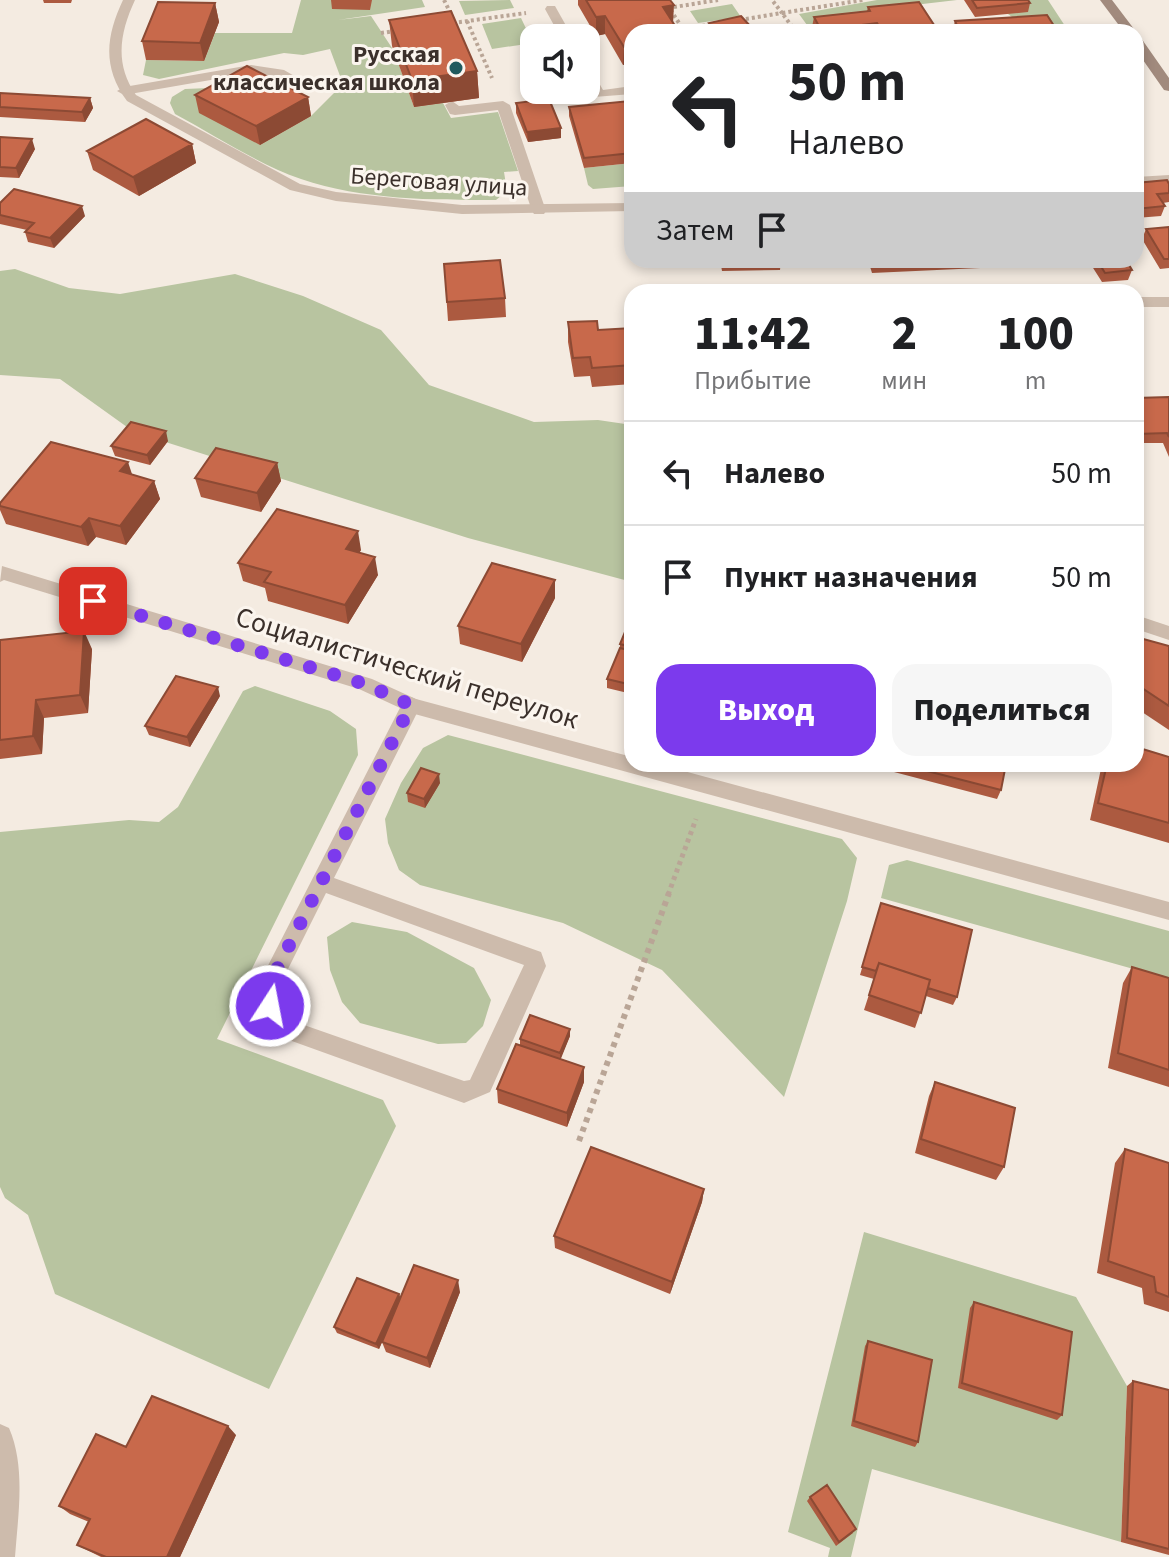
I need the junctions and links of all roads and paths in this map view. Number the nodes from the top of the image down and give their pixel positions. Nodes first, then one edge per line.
1 (129, 0) edge
2 (444, 0) edge
3 (664, 0) edge
4 (718, 0) edge
5 (772, 0) edge
6 (863, 0) edge
7 (1106, 0) edge
8 (669, 8) junction
9 (551, 9) joint
10 (663, 9) edge
11 (782, 13) junction
12 (739, 20) edge
13 (467, 21) junction
14 (725, 22) edge
15 (455, 23) junction
16 (559, 24) edge
17 (680, 24) edge
18 (713, 24) edge
19 (790, 24) edge
20 (1124, 24) edge
21 (440, 25) edge
22 (395, 31) edge
23 (381, 33) dead end
24 (1144, 52) edge
25 (486, 64) junction
26 (476, 65) edge
27 (1167, 84) edge
28 (303, 85) dead end
29 (124, 91) junction
30 (624, 91) edge
31 (600, 94) edge
32 (452, 105) edge
33 (503, 105) junction
34 (1169, 179) edge
35 (1144, 181) edge
36 (624, 207) edge
37 (539, 211) junction
38 (1144, 302) edge
39 (1169, 302) edge
40 (1, 573) edge
41 (1144, 625) edge
42 (1169, 633) edge
43 (411, 705) junction
44 (624, 763) edge
45 (657, 772) edge
46 (708, 786) junction
47 (321, 882) junction
48 (1169, 911) edge
49 (579, 1141) dead end
50 (0, 1437) edge
51 (1, 1557) edge

1 - 29 street
2 - 15 path
3 - 8 path
4 - 8 path
5 - 11 path
6 - 11 path
7 - 20 main road
8 - 10 path
8 - 17 path
9 - 13 path
9 - 16 street
11 - 12 path
11 - 19 path
13 - 15 path
13 - 25 path
14 - 18 path
15 - 21 path
22 - 23 path
24 - 27 main road
25 - 26 path
25 - 33 path
28 - 29 street
29 - 37 street, Береговая улица
30 - 31 street
32 - 33 street
33 - 37 street
34 - 35 street
36 - 37 street, Береговая улица
38 - 39 street
40 - 43 street, Социалистический переулок
41 - 42 street
43 - 44 street, Социалистический переулок
43 - 47 street
45 - 46 street, Социалистический переулок
46 - 48 street, Социалистический переулок
46 - 49 path
47 - 47 street
50 - 51 street

